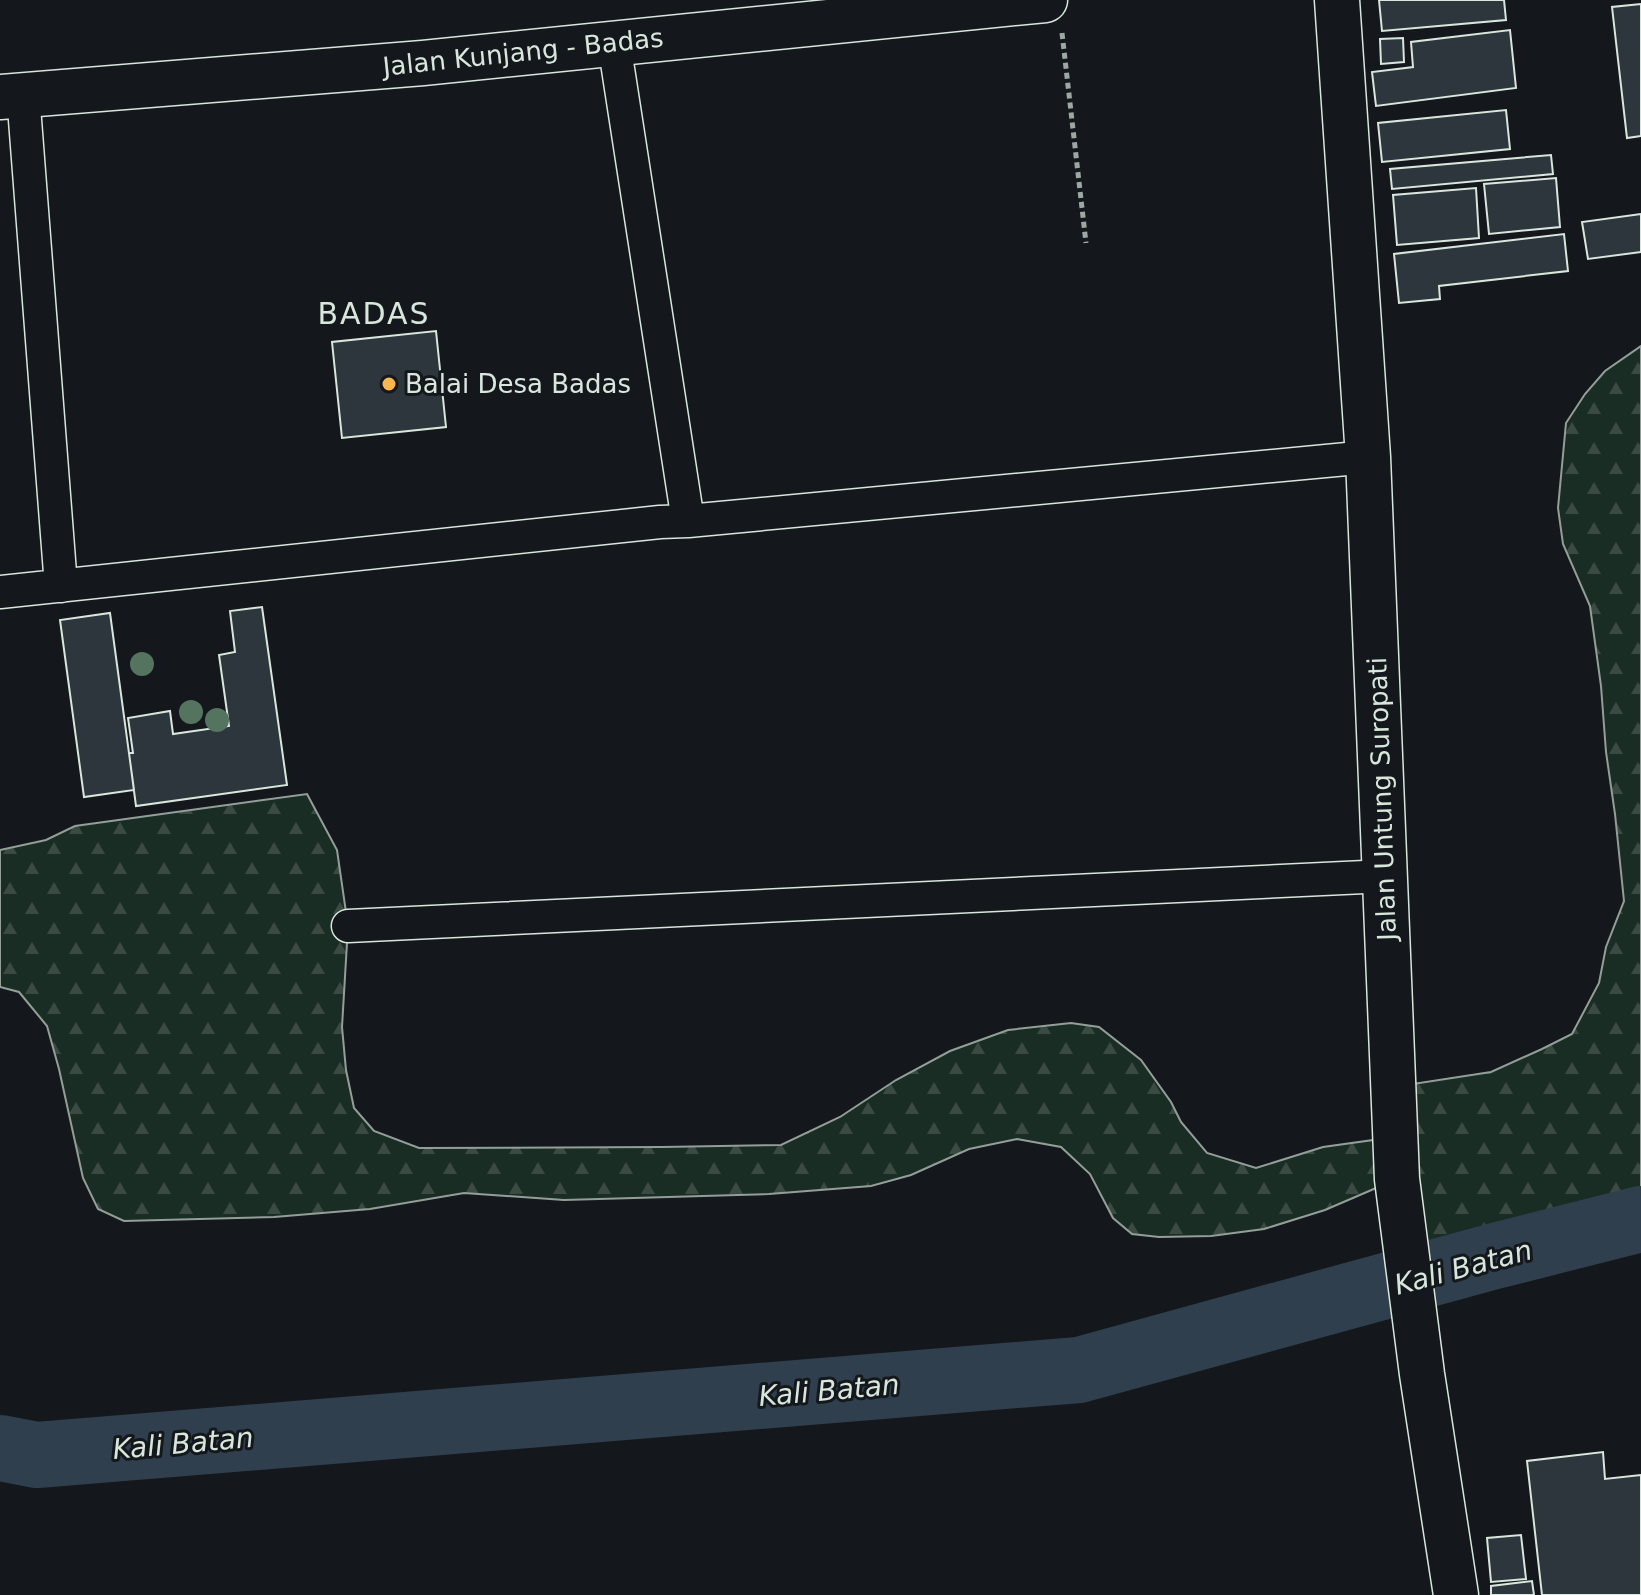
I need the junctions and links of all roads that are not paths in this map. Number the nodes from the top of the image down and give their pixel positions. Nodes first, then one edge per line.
1 (1337, 0) edge
2 (1054, 15) edge
3 (614, 43) junction
4 (11, 95) edge
5 (1368, 457) junction
6 (688, 521) junction
7 (61, 586) junction
8 (0, 592) edge
9 (1386, 876) junction
10 (348, 926) dead end
11 (1456, 1595) edge

1 - 5 main road, Jalan Untung Suropati
2 - 3 main road, Jalan Kunjang - Badas
3 - 4 main road, Jalan Kunjang - Badas
3 - 6 street
4 - 7 street
5 - 6 street
5 - 9 main road, Jalan Untung Suropati
6 - 7 street
7 - 8 street
9 - 10 street
9 - 11 main road, Jalan Untung Suropati

